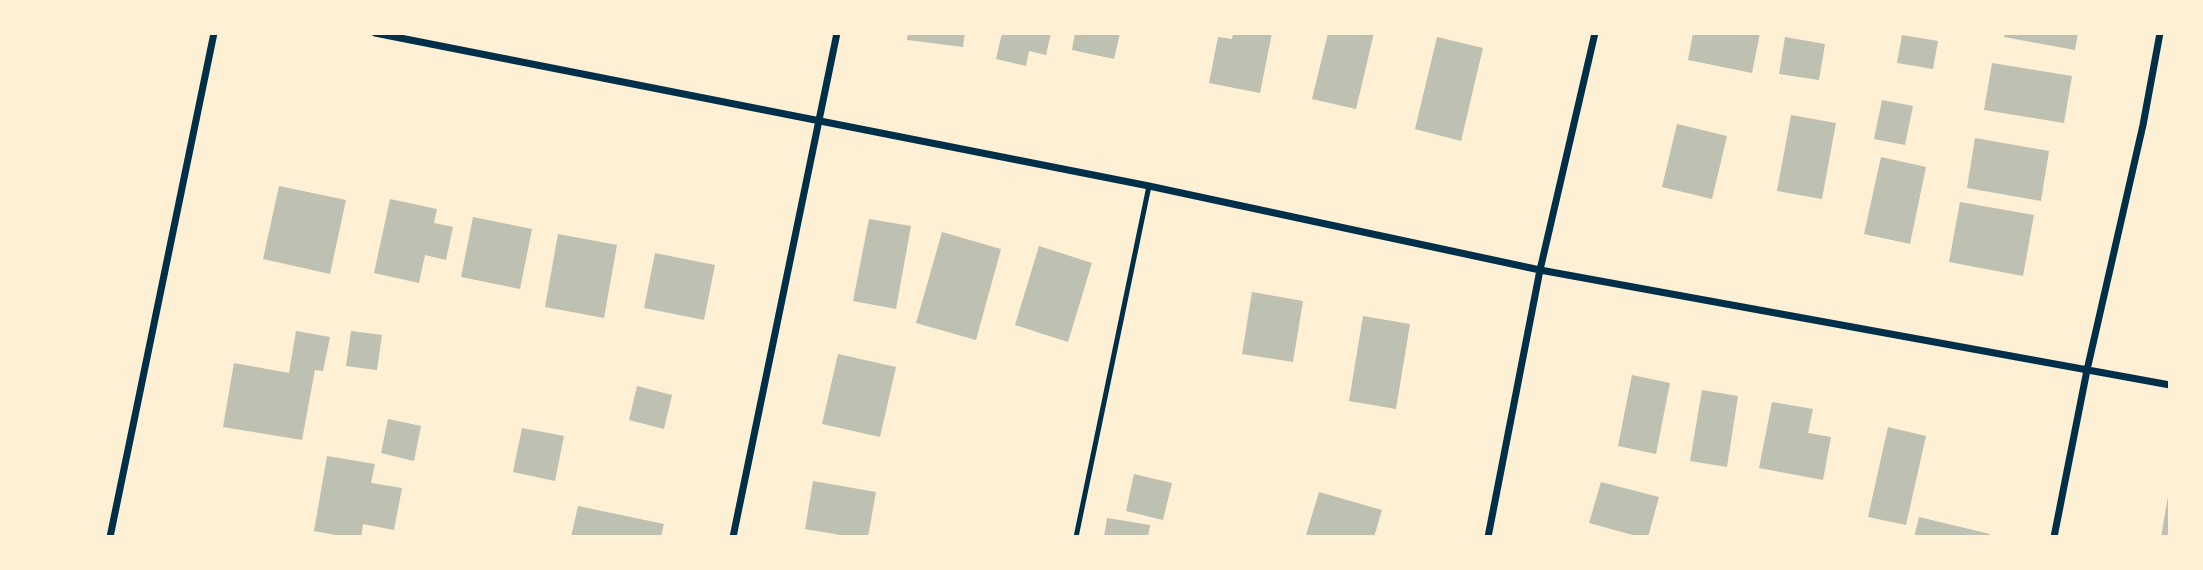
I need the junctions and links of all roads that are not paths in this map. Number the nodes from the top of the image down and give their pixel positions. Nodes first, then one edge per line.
1 (215, 33) edge
2 (375, 33) edge
3 (837, 33) edge
4 (1595, 33) edge
5 (2160, 33) edge
6 (819, 122) junction
7 (1149, 187) junction
8 (1540, 270) junction
9 (2087, 370) junction
10 (2170, 385) edge
11 (110, 537) edge
12 (733, 537) edge
13 (1076, 537) edge
14 (1488, 537) edge
15 (2054, 537) edge

1 - 11 street
2 - 6 street
3 - 6 street
4 - 8 street
5 - 9 street
6 - 7 street
6 - 12 street
7 - 8 street
7 - 13 lane
8 - 9 street
8 - 14 street
9 - 10 street
9 - 15 street

